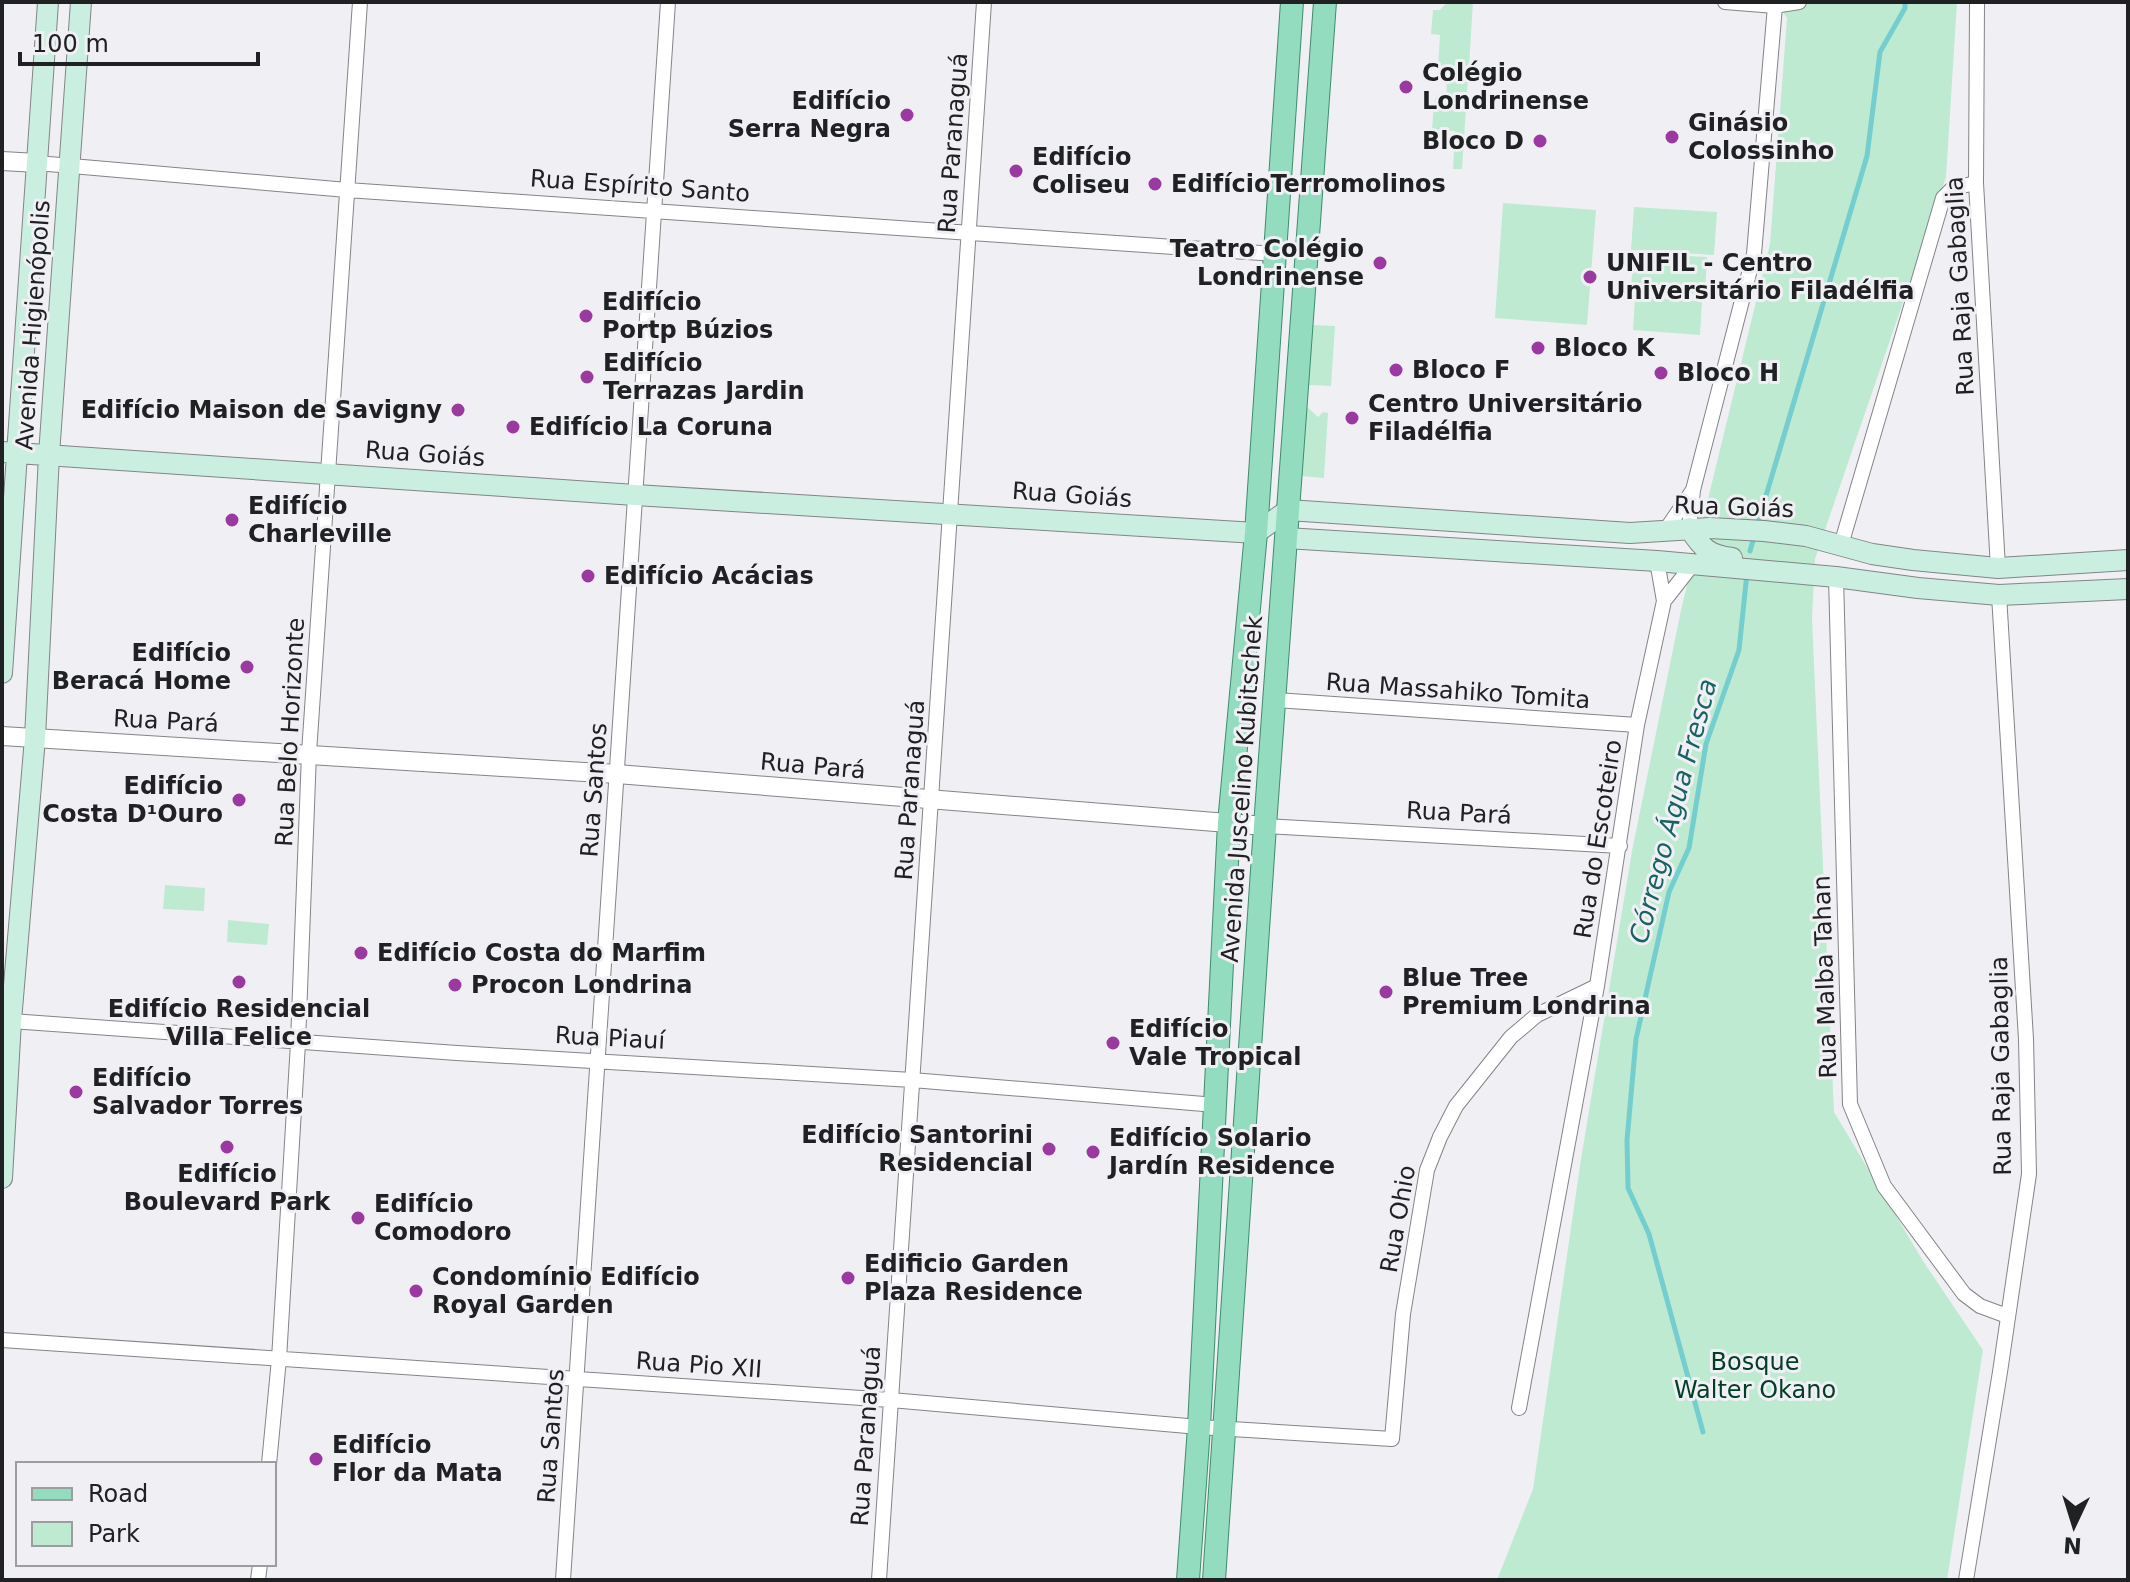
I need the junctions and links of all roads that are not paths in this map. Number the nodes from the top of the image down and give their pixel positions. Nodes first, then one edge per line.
1 (48, 2) edge
2 (81, 2) edge
3 (360, 2) edge
4 (668, 2) edge
5 (984, 2) edge
6 (1292, 2) edge
7 (1322, 2) edge
8 (1725, 2) edge
9 (1799, 2) edge
10 (1977, 2) edge
11 (1775, 6) junction
12 (2, 161) edge
13 (37, 163) junction
14 (71, 164) junction
15 (1976, 183) junction
16 (347, 190) junction
17 (654, 211) junction
18 (969, 233) junction
19 (1275, 254) junction
20 (10, 452) edge
21 (49, 455) junction
22 (328, 473) junction
23 (1693, 490) junction
24 (635, 495) junction
25 (1288, 510) junction
26 (950, 513) junction
27 (1689, 528) junction
28 (1665, 531) junction
29 (1256, 533) junction
30 (1630, 533) junction
31 (1286, 538) junction
32 (1841, 545) junction
33 (2128, 560) edge
34 (1657, 561) junction
35 (1693, 564) junction
36 (1998, 568) junction
37 (1836, 577) junction
38 (2128, 589) edge
39 (1999, 595) junction
40 (1664, 601) junction
41 (2, 673) edge
42 (1276, 700) junction
43 (1637, 725) junction
44 (2, 736) edge
45 (35, 738) junction
46 (309, 753) junction
47 (617, 774) junction
48 (931, 800) junction
49 (1229, 823) junction
50 (1265, 826) junction
51 (1620, 846) junction
52 (1597, 986) junction
53 (7, 1021) edge
54 (298, 1043) junction
55 (598, 1062) junction
56 (912, 1080) junction
57 (1216, 1105) junction
58 (2, 1178) edge
59 (1234, 1280) junction
60 (2007, 1316) junction
61 (2, 1340) edge
62 (279, 1359) junction
63 (577, 1379) junction
64 (891, 1400) junction
65 (1519, 1408) dead end
66 (1199, 1427) junction
67 (1225, 1429) junction
68 (1392, 1439) joint
69 (269, 1462) edge
70 (563, 1580) edge
71 (879, 1580) edge
72 (1188, 1580) edge
73 (1214, 1580) edge
74 (1966, 1580) edge

1 - 13 main road, Avenida Higienópolis
2 - 14 main road, Avenida Higienópolis
3 - 16 street, Rua Belo Horizonte
4 - 17 street, Rua Santos
5 - 18 street, Rua Paranaguá
6 - 19 main road, Avenida Juscelino Kubitschek
7 - 25 main road, Avenida Juscelino Kubitschek
8 - 11 street
9 - 11 street
10 - 15 street, Rua Raja Gabaglia
11 - 23 street
12 - 13 street, Rua Espírito Santo
13 - 14 street, Rua Espírito Santo
13 - 20 main road, Avenida Higienópolis
14 - 16 street, Rua Espírito Santo
14 - 21 main road, Avenida Higienópolis
15 - 32 street
15 - 36 street, Rua Raja Gabaglia
16 - 17 street, Rua Espírito Santo
16 - 22 street, Rua Belo Horizonte
17 - 18 street, Rua Espírito Santo
17 - 24 street, Rua Santos
18 - 19 street, Rua Espírito Santo
18 - 26 street, Rua Paranaguá
19 - 29 main road, Avenida Juscelino Kubitschek
20 - 21 main road, Rua Goiás
20 - 41 main road, Avenida Higienópolis
21 - 22 main road, Rua Goiás
21 - 45 main road, Avenida Higienópolis
22 - 24 main road, Rua Goiás
22 - 46 street, Rua Belo Horizonte
23 - 27 street
23 - 28 street
24 - 26 main road, Rua Goiás
24 - 47 street, Rua Santos
25 - 29 main road
25 - 30 main road, Rua Goiás
25 - 31 main road, Avenida Juscelino Kubitschek
26 - 29 main road, Rua Goiás
26 - 48 street, Rua Paranaguá
27 - 28 main road, Rua Goiás
27 - 32 main road, Rua Goiás
27 - 37 main road
28 - 30 main road, Rua Goiás
29 - 49 main road, Avenida Juscelino Kubitschek
30 - 34 main road
31 - 34 main road
31 - 42 main road, Avenida Juscelino Kubitschek
32 - 36 main road, Rua Goiás
33 - 36 main road, Rua Goiás
34 - 35 main road
34 - 40 street, Rua do Escoteiro
35 - 37 main road
35 - 40 street
37 - 39 main road
37 - 60 street, Rua Malba Tahan
38 - 39 main road
39 - 60 street, Rua Raja Gabaglia
40 - 43 street, Rua do Escoteiro
42 - 43 street, Rua Massahiko Tomita
42 - 50 main road, Avenida Juscelino Kubitschek
43 - 51 street, Rua do Escoteiro
44 - 45 street, Rua Pará
45 - 46 street, Rua Pará
45 - 53 main road, Avenida Higienópolis
46 - 47 street, Rua Pará
46 - 54 street, Rua Belo Horizonte
47 - 48 street, Rua Pará
47 - 55 street, Rua Santos
48 - 49 street, Rua Pará
48 - 56 street, Rua Paranaguá
49 - 50 street, Rua Pará
49 - 57 main road, Avenida Juscelino Kubitschek
50 - 51 street, Rua Pará
50 - 59 main road, Avenida Juscelino Kubitschek
51 - 52 street, Rua do Escoteiro
52 - 65 street, Rua do Escoteiro
52 - 68 street, Rua Ohio
53 - 54 street, Rua Piauí
53 - 58 main road, Avenida Higienópolis
54 - 55 street, Rua Piauí
54 - 62 street, Rua Belo Horizonte
55 - 56 street, Rua Piauí
55 - 63 street, Rua Santos
56 - 57 street, Rua Piauí
56 - 64 street, Rua Paranaguá
57 - 59 main road
57 - 66 main road, Avenida Juscelino Kubitschek
59 - 67 main road, Avenida Juscelino Kubitschek
60 - 74 street, Rua Raja Gabaglia
61 - 62 street, Rua Pio XII
62 - 63 street, Rua Pio XII
62 - 69 street, Rua Belo Horizonte
63 - 64 street, Rua Pio XII
63 - 70 street, Rua Santos
64 - 66 street, Rua Pio XII
64 - 71 street, Rua Paranaguá
66 - 67 street, Rua Pio XII
66 - 72 main road, Avenida Juscelino Kubitschek
67 - 68 street, Rua Pio XII
67 - 73 main road, Avenida Juscelino Kubitschek

